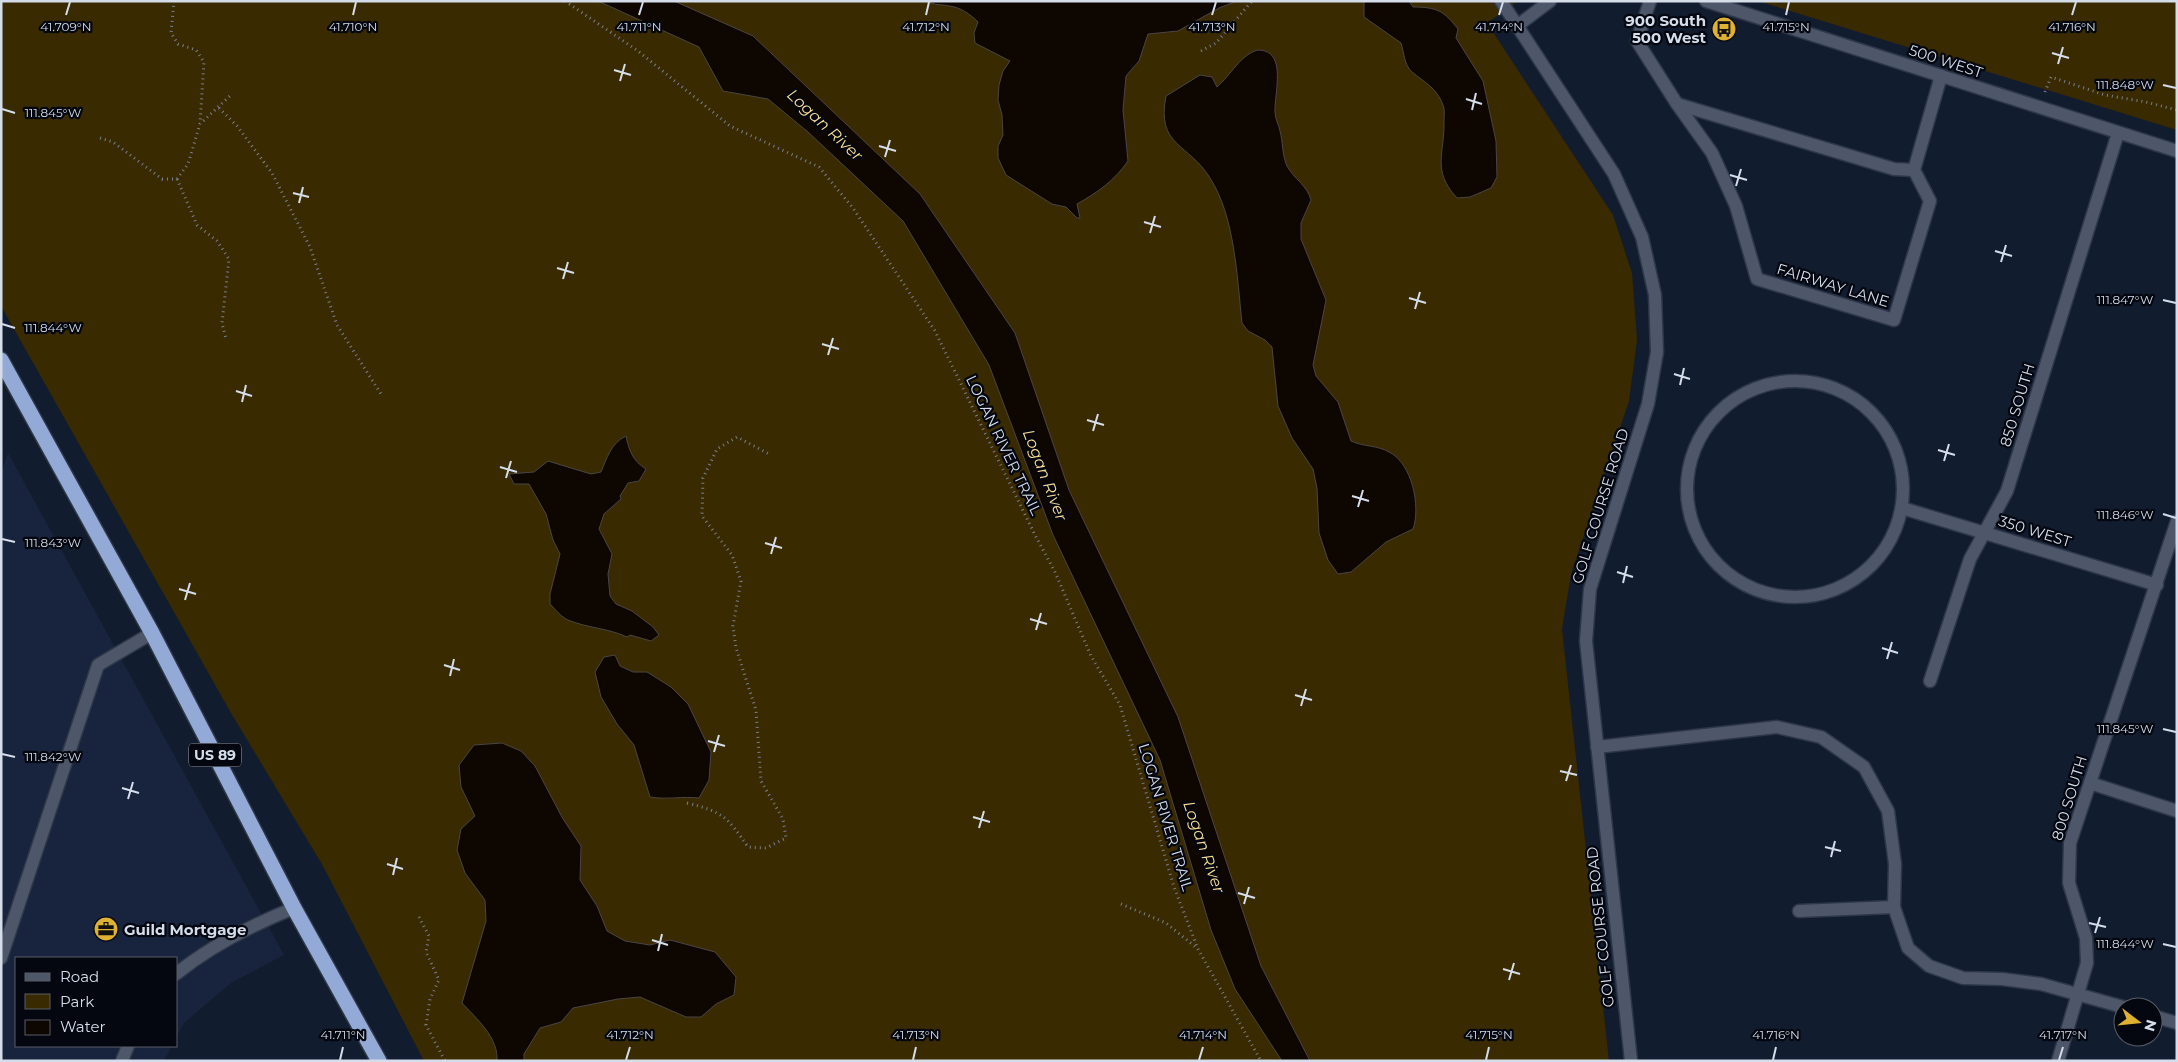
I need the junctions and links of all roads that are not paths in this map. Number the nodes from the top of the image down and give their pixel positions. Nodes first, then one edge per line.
1 (1501, 1) edge
2 (1550, 1) edge
3 (1650, 1) edge
4 (1706, 1) edge
5 (1517, 26) junction
6 (1941, 76) junction
7 (1677, 104) junction
8 (2118, 133) junction
9 (2177, 151) edge
10 (1914, 170) junction
11 (1, 360) edge
12 (1902, 508) junction
13 (2177, 521) edge
14 (1984, 532) junction
15 (2157, 585) junction
16 (152, 633) junction
17 (1930, 681) dead end
18 (1597, 747) junction
19 (2090, 782) junction
20 (2177, 811) edge
21 (1894, 907) junction
22 (294, 908) junction
23 (1799, 910) dead end
24 (1, 958) edge
25 (178, 972) edge
26 (2078, 994) junction
27 (2113, 1004) edge
28 (2163, 1019) edge
29 (2177, 1023) edge
30 (128, 1047) edge
31 (122, 1061) edge
32 (379, 1061) edge
33 (1631, 1061) edge
34 (2058, 1061) edge

1 - 5 street, GOLF COURSE ROAD
2 - 5 street
3 - 7 street, FAIRWAY LANE
4 - 6 street, 500 WEST
5 - 18 street, GOLF COURSE ROAD
6 - 8 street, 500 WEST
6 - 10 street
7 - 10 street
7 - 10 street, FAIRWAY LANE
8 - 9 street, 500 WEST
8 - 14 street, 850 SOUTH
11 - 16 highway, US 89
12 - 12 street
12 - 14 street, 350 WEST
13 - 15 street, 800 SOUTH
14 - 15 street, 350 WEST
14 - 17 street, 850 SOUTH
15 - 19 street, 800 SOUTH
16 - 22 highway, US 89
16 - 24 street
18 - 21 street
18 - 33 street, GOLF COURSE ROAD
19 - 20 street
19 - 26 street, 800 SOUTH
21 - 23 street
21 - 26 street
22 - 25 street
22 - 32 highway, US 89
26 - 27 street
26 - 34 street, 800 SOUTH
28 - 29 street
30 - 31 street

